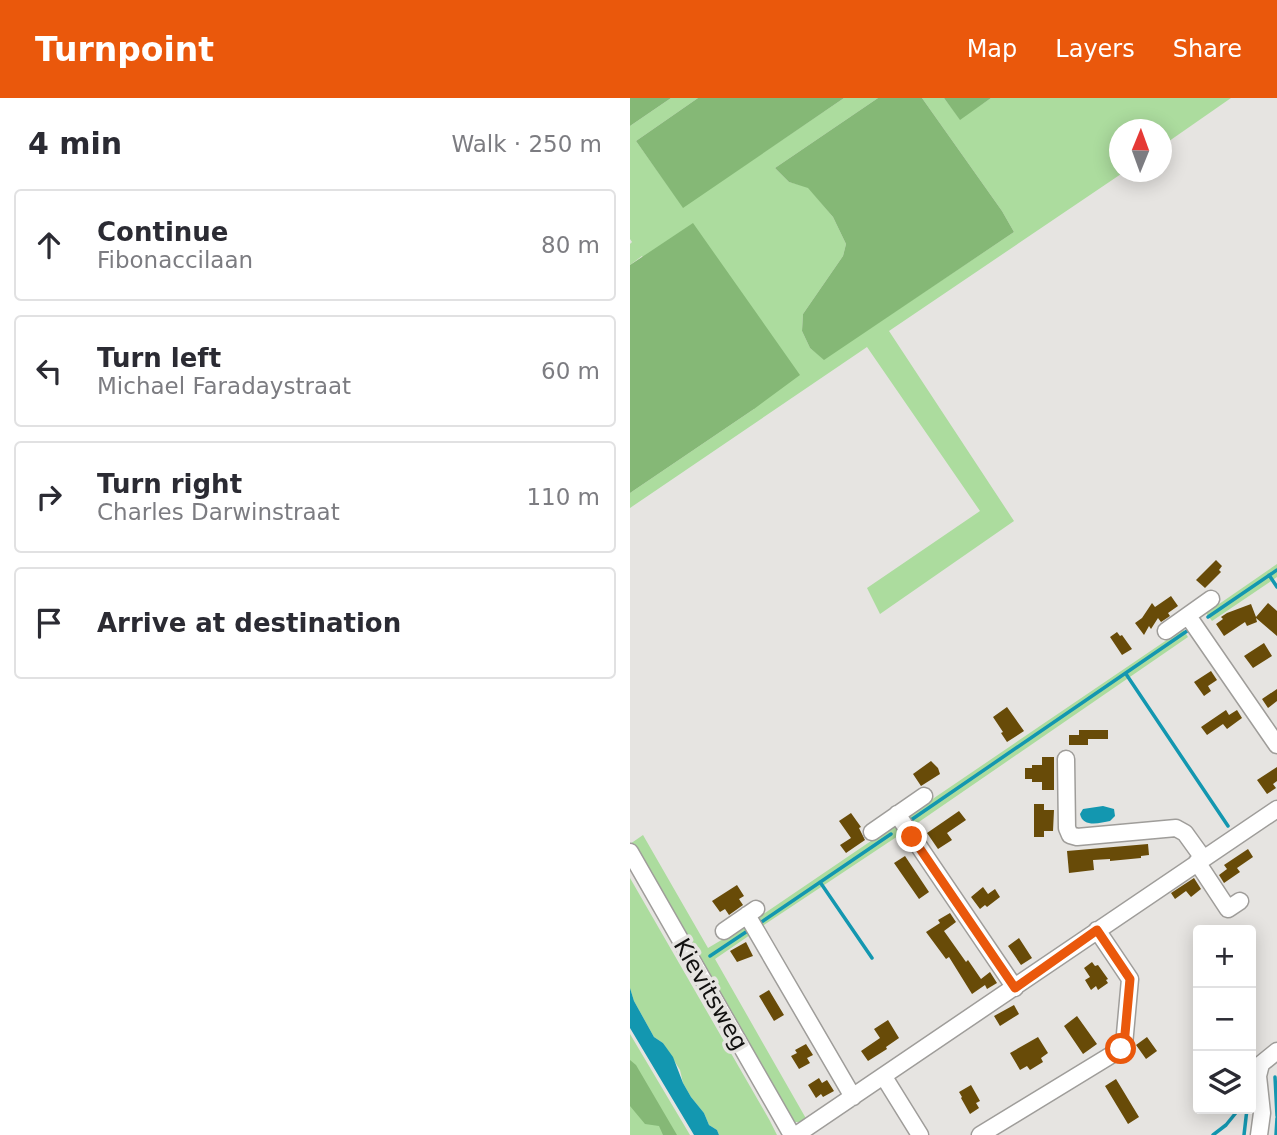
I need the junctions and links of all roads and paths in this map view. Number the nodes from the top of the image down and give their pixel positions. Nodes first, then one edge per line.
1 (1211, 599) dead end
2 (1188, 616) junction
3 (1166, 631) dead end
4 (1277, 745) edge
5 (1066, 759) dead end
6 (924, 796) dead end
7 (1277, 809) edge
8 (897, 814) junction
9 (872, 832) dead end
10 (630, 852) edge
11 (1200, 860) junction
12 (1240, 901) dead end
13 (1097, 930) junction
14 (724, 931) dead end
15 (1015, 988) junction
16 (1277, 1051) edge
17 (884, 1077) junction
18 (853, 1097) junction
19 (794, 1135) edge
20 (920, 1135) edge
21 (980, 1135) edge
22 (1259, 1135) edge

1 - 2 street
2 - 3 street
2 - 4 street
5 - 11 street
6 - 8 street
7 - 11 street
8 - 9 street
8 - 15 street
10 - 19 street, Kievitsweg
11 - 12 street
11 - 13 street
13 - 15 street
13 - 21 street
14 - 18 street
15 - 17 street
16 - 22 street
17 - 18 street
17 - 20 street
18 - 19 street

